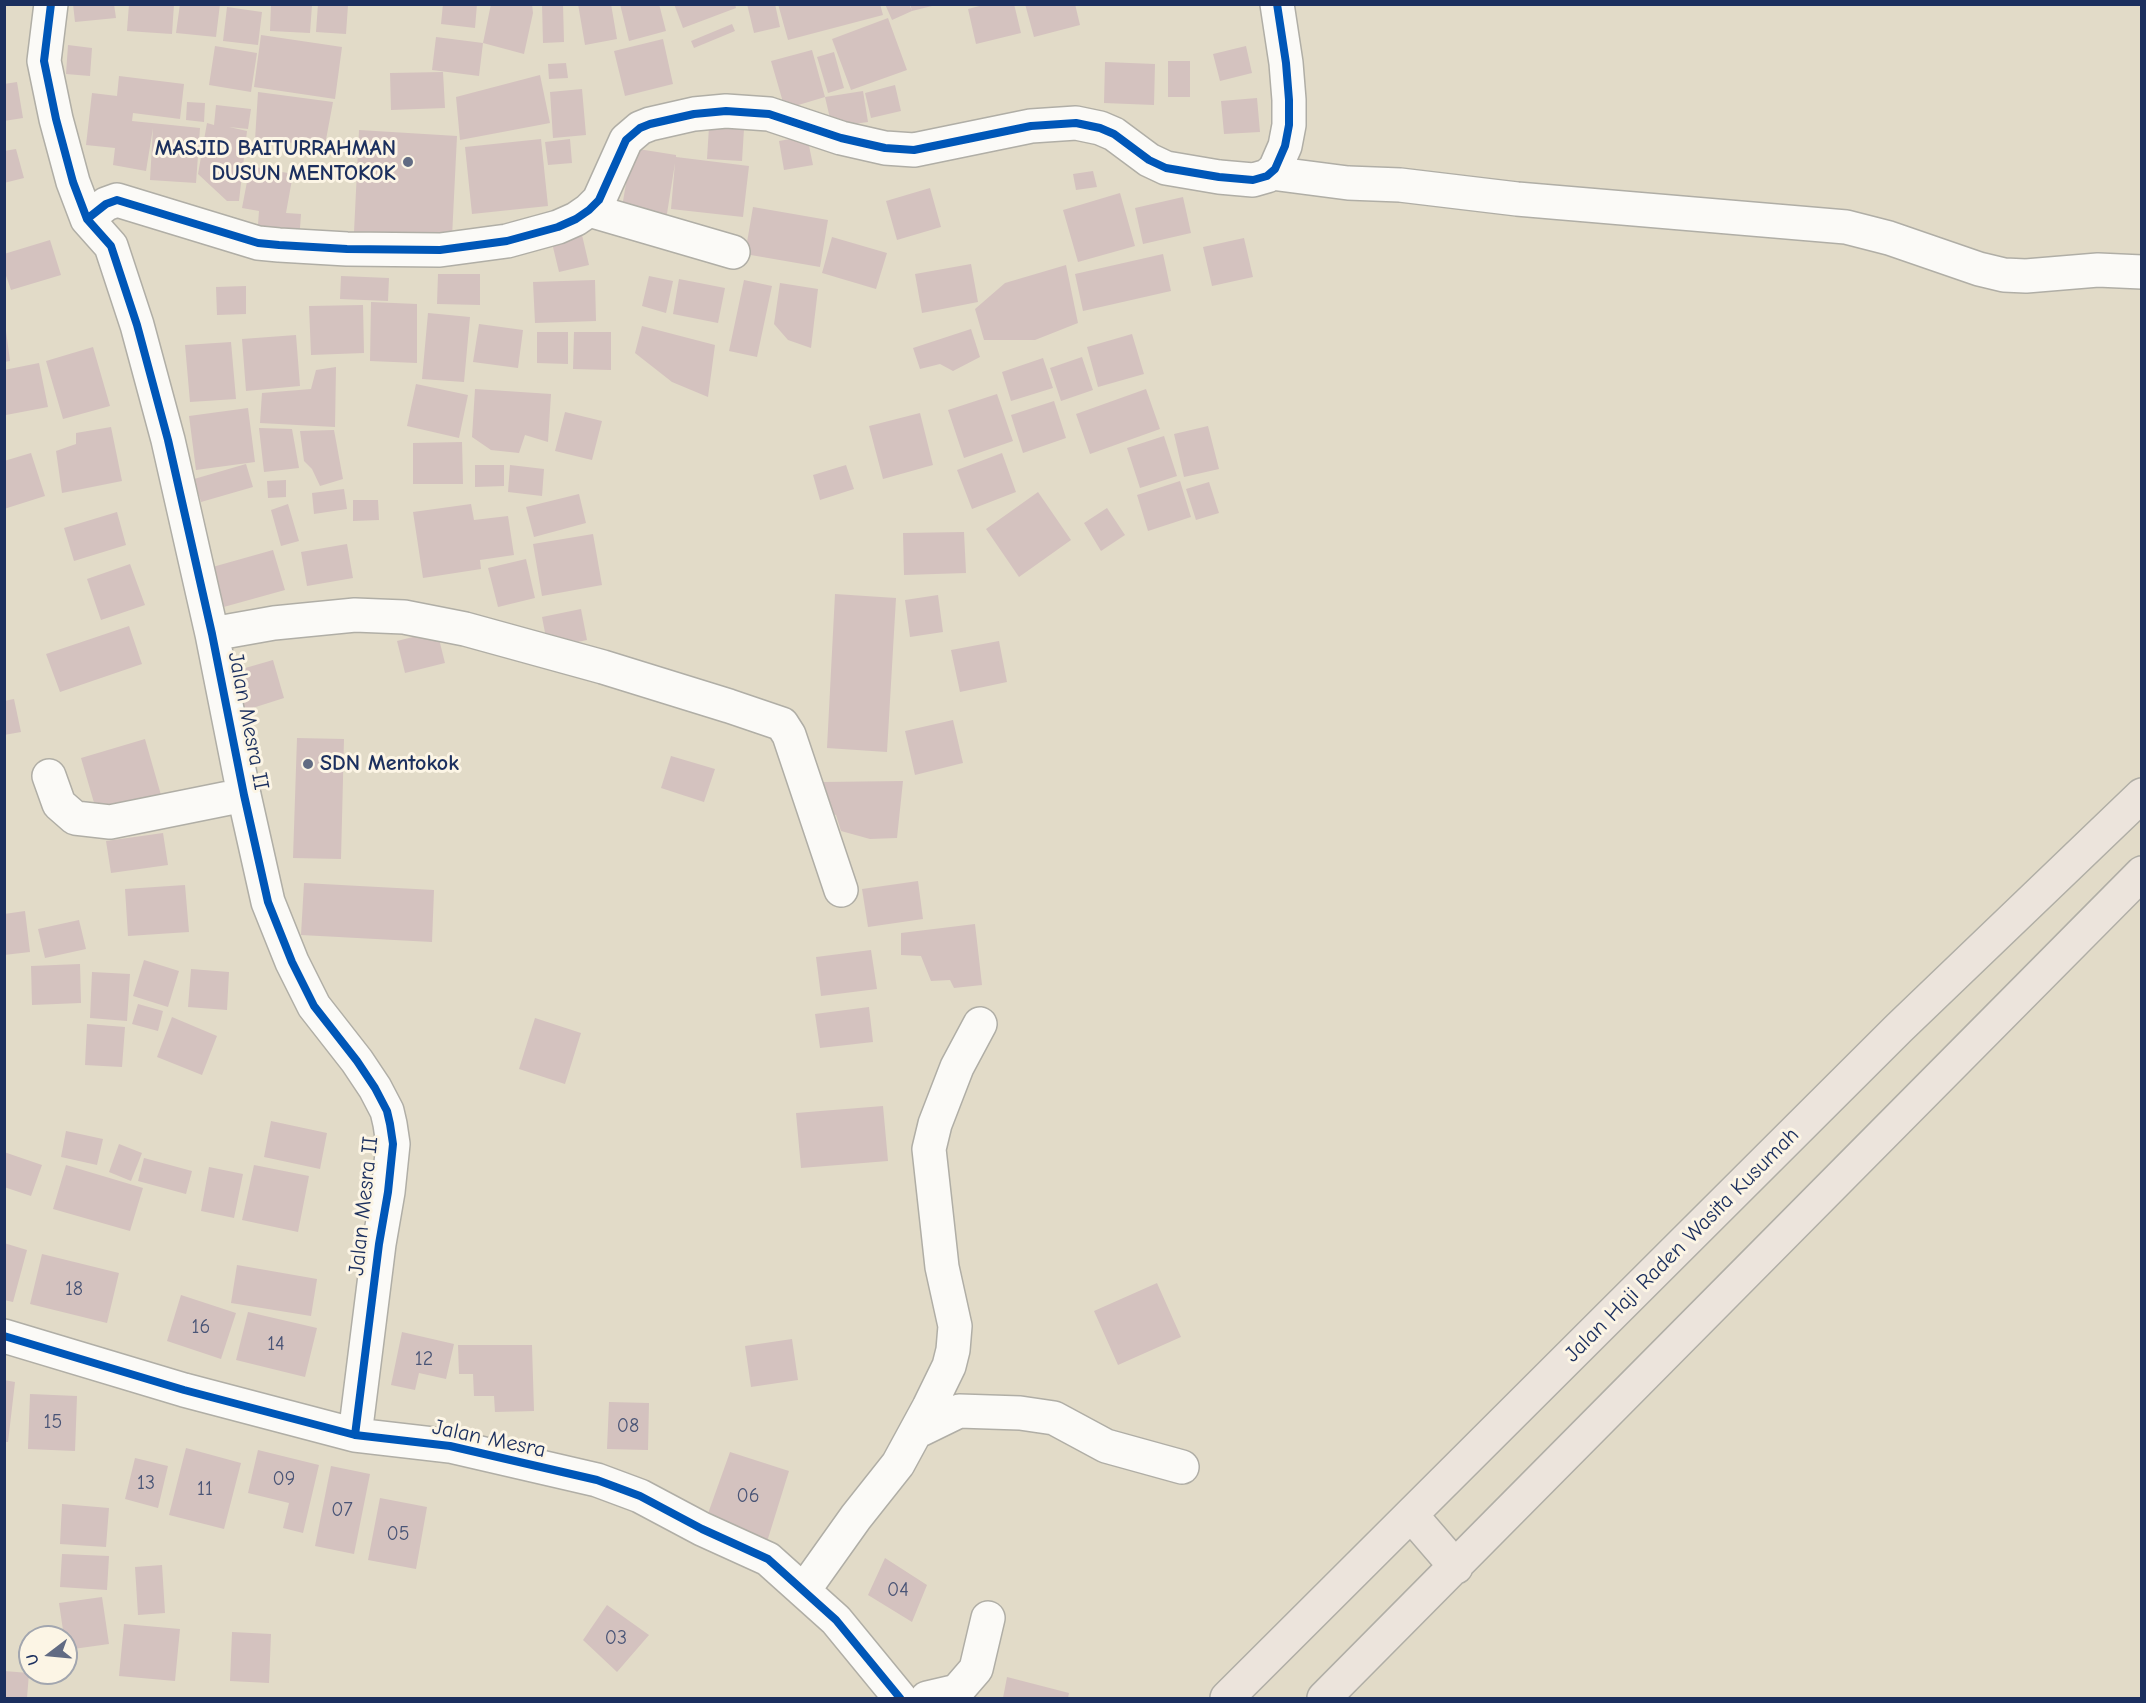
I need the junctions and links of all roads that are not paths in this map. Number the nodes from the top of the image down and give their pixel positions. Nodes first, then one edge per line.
1 (51, 4) edge
2 (1277, 4) edge
3 (1271, 173) junction
4 (589, 210) junction
5 (87, 219) junction
6 (733, 252) dead end
7 (2142, 272) edge
8 (212, 634) junction
9 (49, 776) dead end
10 (244, 795) junction
11 (2142, 795) edge
12 (2142, 873) edge
13 (842, 890) dead end
14 (980, 1024) dead end
15 (4, 1336) edge
16 (916, 1432) junction
17 (355, 1435) junction
18 (1182, 1467) dead end
19 (1412, 1516) junction
20 (1456, 1568) junction
21 (804, 1590) junction
22 (988, 1618) dead end
23 (900, 1698) edge
24 (927, 1698) edge
25 (1227, 1698) edge
26 (1324, 1698) edge

1 - 5 street, Jalan Mesra II
2 - 3 street
3 - 4 street
3 - 7 street
4 - 5 street
4 - 6 street
5 - 8 street, Jalan Mesra II
8 - 10 street, Jalan Mesra II
8 - 13 street
9 - 10 street
10 - 17 street, Jalan Mesra II
11 - 19 highway, Jalan Haji Raden Wasita Kusumah
12 - 20 highway
14 - 16 street
15 - 17 street, Jalan Mesra
16 - 18 street
16 - 21 street
17 - 21 street, Jalan Mesra
19 - 20 highway
19 - 25 highway, Jalan Haji Raden Wasita Kusumah
20 - 26 highway
21 - 23 street, Jalan Mesra
22 - 24 street

